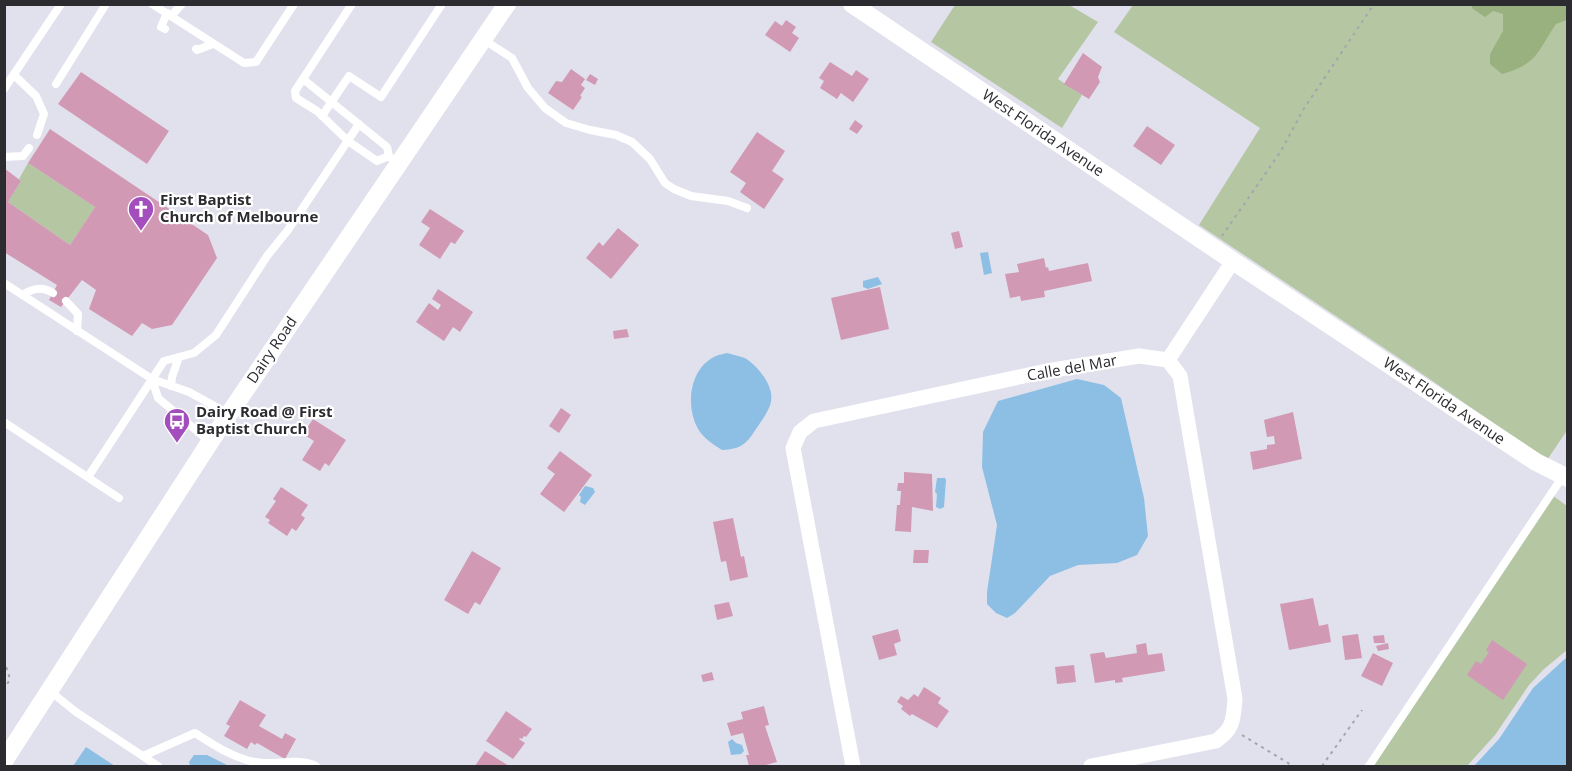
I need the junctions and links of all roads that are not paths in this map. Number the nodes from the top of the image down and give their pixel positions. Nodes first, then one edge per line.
1 (61, 4) edge
2 (106, 4) edge
3 (152, 4) edge
4 (182, 4) edge
5 (294, 4) edge
6 (351, 4) edge
7 (442, 4) edge
8 (507, 4) edge
9 (852, 4) edge
10 (169, 15) junction
11 (165, 29) dead end
12 (483, 39) junction
13 (213, 44) junction
14 (196, 49) dead end
15 (14, 75) junction
16 (303, 79) junction
17 (57, 84) dead end
18 (4, 89) edge
19 (331, 102) junction
20 (322, 116) junction
21 (359, 124) junction
22 (38, 135) dead end
23 (348, 141) junction
24 (29, 148) dead end
25 (4, 157) edge
26 (393, 160) junction
27 (747, 208) dead end
28 (1233, 261) junction
29 (4, 284) edge
30 (53, 292) dead end
31 (23, 295) junction
32 (66, 301) dead end
33 (77, 331) junction
34 (179, 357) junction
35 (1168, 360) junction
36 (152, 379) junction
37 (171, 386) junction
38 (229, 414) junction
39 (4, 422) edge
40 (210, 442) junction
41 (88, 477) junction
42 (1565, 477) edge
43 (119, 498) dead end
44 (50, 691) junction
45 (143, 756) junction
46 (4, 761) edge
47 (158, 766) edge
48 (316, 766) edge
49 (853, 766) edge
50 (1090, 766) edge
51 (1369, 766) edge

1 - 15 lane
2 - 17 lane
3 - 10 lane
4 - 10 lane
5 - 13 lane
6 - 16 lane
7 - 19 lane
8 - 12 street, Dairy Road
9 - 28 street, West Florida Avenue
10 - 11 lane
10 - 13 lane
12 - 26 street, Dairy Road
12 - 27 lane
13 - 14 lane
15 - 18 lane
15 - 22 lane
16 - 19 lane
16 - 20 lane
19 - 20 lane
19 - 21 lane
20 - 23 lane
21 - 23 lane
21 - 26 lane
23 - 26 lane
23 - 34 lane
24 - 25 lane
26 - 38 street, Dairy Road
28 - 35 street
28 - 42 street, West Florida Avenue
29 - 31 lane
30 - 31 lane
31 - 33 lane
32 - 33 lane
33 - 36 lane
34 - 36 lane
34 - 37 lane
35 - 49 street, Calle del Mar
35 - 50 street
36 - 37 lane
36 - 40 lane
36 - 41 lane
37 - 38 lane
38 - 40 street, Dairy Road
39 - 41 lane
40 - 44 street, Dairy Road
41 - 43 lane
42 - 51 lane
44 - 45 lane
44 - 46 street, Dairy Road
45 - 47 lane
45 - 48 lane

